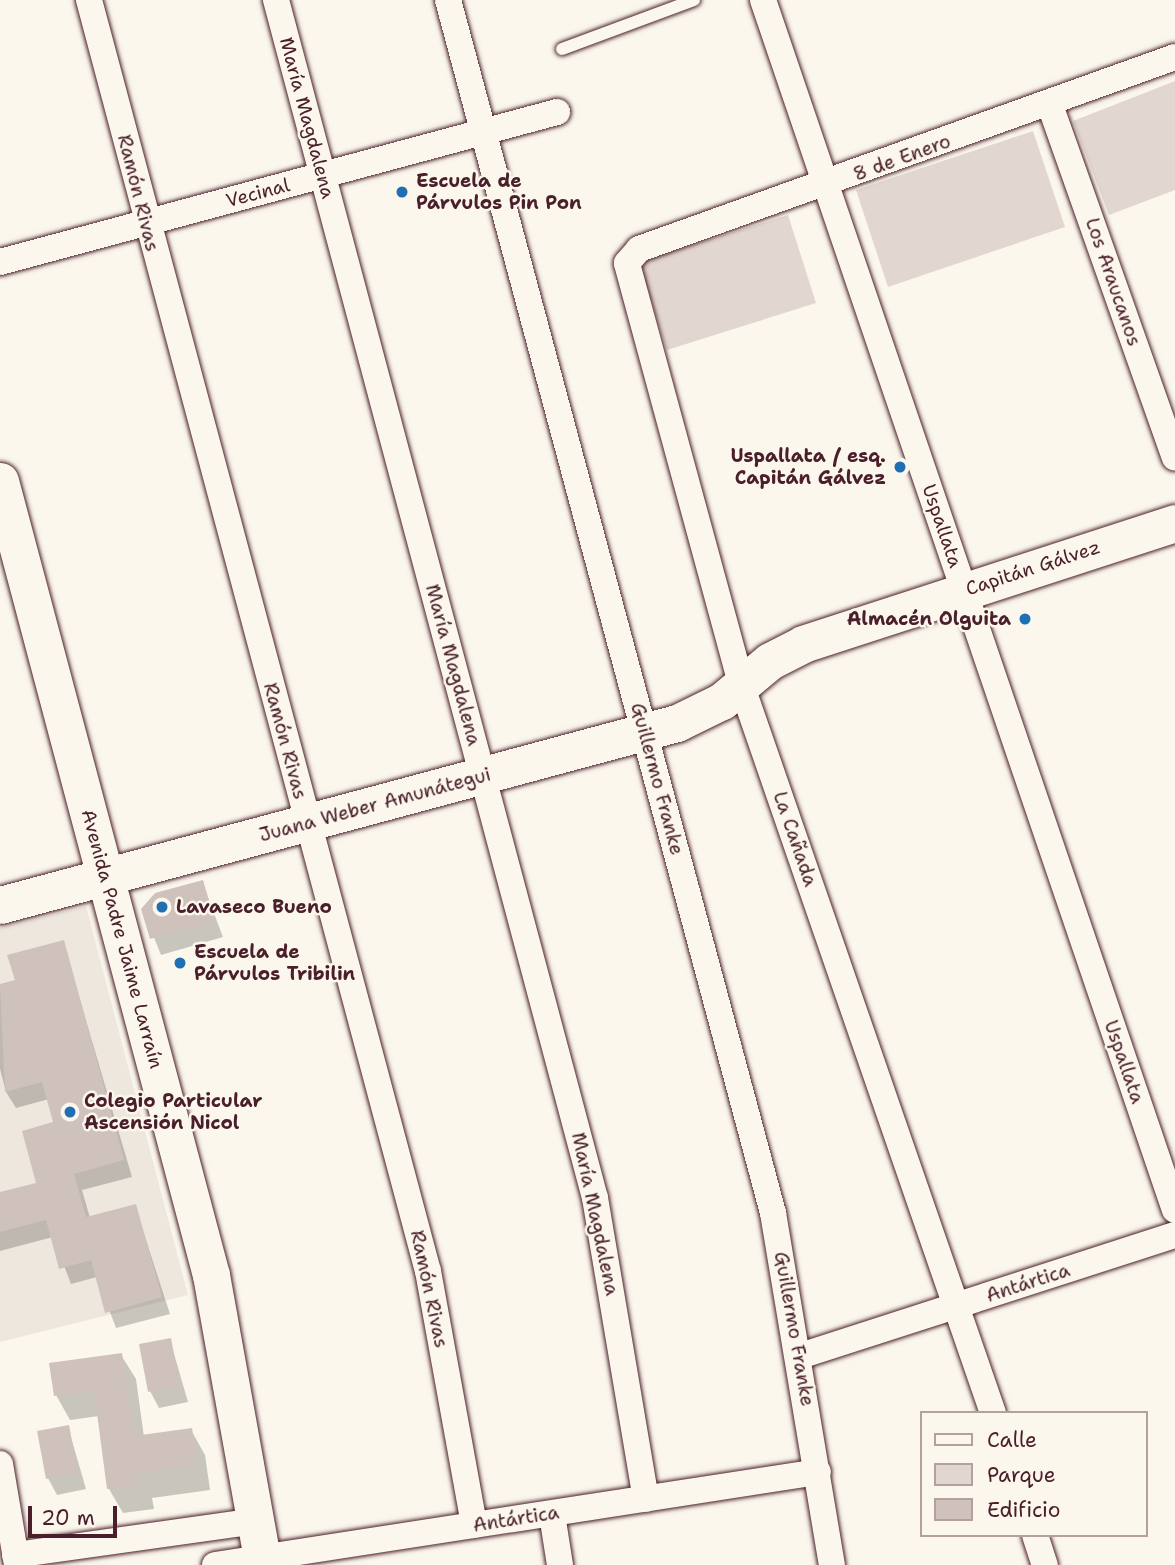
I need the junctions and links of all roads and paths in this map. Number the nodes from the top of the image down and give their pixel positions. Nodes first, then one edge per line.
1 (89, 0) edge
2 (276, 0) edge
3 (448, 0) edge
4 (694, 0) edge
5 (763, 0) edge
6 (562, 49) dead end
7 (1175, 57) edge
8 (1051, 106) junction
9 (557, 112) dead end
10 (483, 133) junction
11 (323, 176) junction
12 (827, 185) junction
13 (145, 223) junction
14 (629, 256) joint
15 (0, 262) edge
16 (1175, 458) edge
17 (0, 481) edge
18 (1175, 523) edge
19 (963, 590) junction
20 (743, 687) junction
21 (645, 732) junction
22 (483, 776) junction
23 (307, 823) junction
24 (106, 877) junction
25 (0, 905) edge
26 (1175, 1210) edge
27 (1175, 1235) edge
28 (956, 1307) junction
29 (800, 1356) junction
30 (992, 1411) edge
31 (0, 1464) edge
32 (818, 1472) junction
33 (646, 1499) junction
34 (552, 1514) junction
35 (256, 1521) junction
36 (474, 1525) junction
37 (1036, 1537) edge
38 (16, 1560) edge
39 (263, 1561) edge
40 (215, 1565) edge
41 (560, 1565) edge
42 (832, 1565) edge
43 (1045, 1565) edge

1 - 13 street, Ramón Rivas
2 - 11 street, María Magdalena
3 - 10 street, Guillermo Franke
4 - 6 lane
5 - 12 street, Uspallata
7 - 8 street, 8 de Enero
8 - 12 street, 8 de Enero
8 - 16 street, Los Araucanos
9 - 10 street, Vecinal
10 - 11 street, Vecinal
10 - 21 street, Guillermo Franke
11 - 13 street, Vecinal
11 - 22 street, María Magdalena
12 - 14 street, 8 de Enero
12 - 19 street, Uspallata
13 - 15 street, Vecinal
13 - 23 street, Ramón Rivas
14 - 20 street, La Cañada
17 - 24 street, Avenida Padre Jaime Larraín
18 - 19 street, Capitán Gálvez
19 - 20 street, Capitán Gálvez
19 - 26 street, Uspallata
20 - 21 street, Juana Weber Amunátegui
20 - 28 street, La Cañada
21 - 22 street, Juana Weber Amunátegui
21 - 29 street, Guillermo Franke
22 - 23 street, Juana Weber Amunátegui
22 - 33 street, María Magdalena
23 - 24 street, Juana Weber Amunátegui
23 - 36 street, Ramón Rivas
24 - 25 street, Juana Weber Amunátegui
24 - 35 street, Avenida Padre Jaime Larraín
27 - 28 street, Antártica
28 - 29 street, Antártica
28 - 30 street, La Cañada
29 - 32 street, Guillermo Franke
31 - 38 street
32 - 33 street, Antártica
32 - 42 street, Guillermo Franke
33 - 34 street, Antártica
34 - 36 street, Antártica
34 - 41 street
35 - 38 street
35 - 39 street, Avenida Padre Jaime Larraín
36 - 39 street, Antártica
37 - 43 street
39 - 40 street, Antártica

